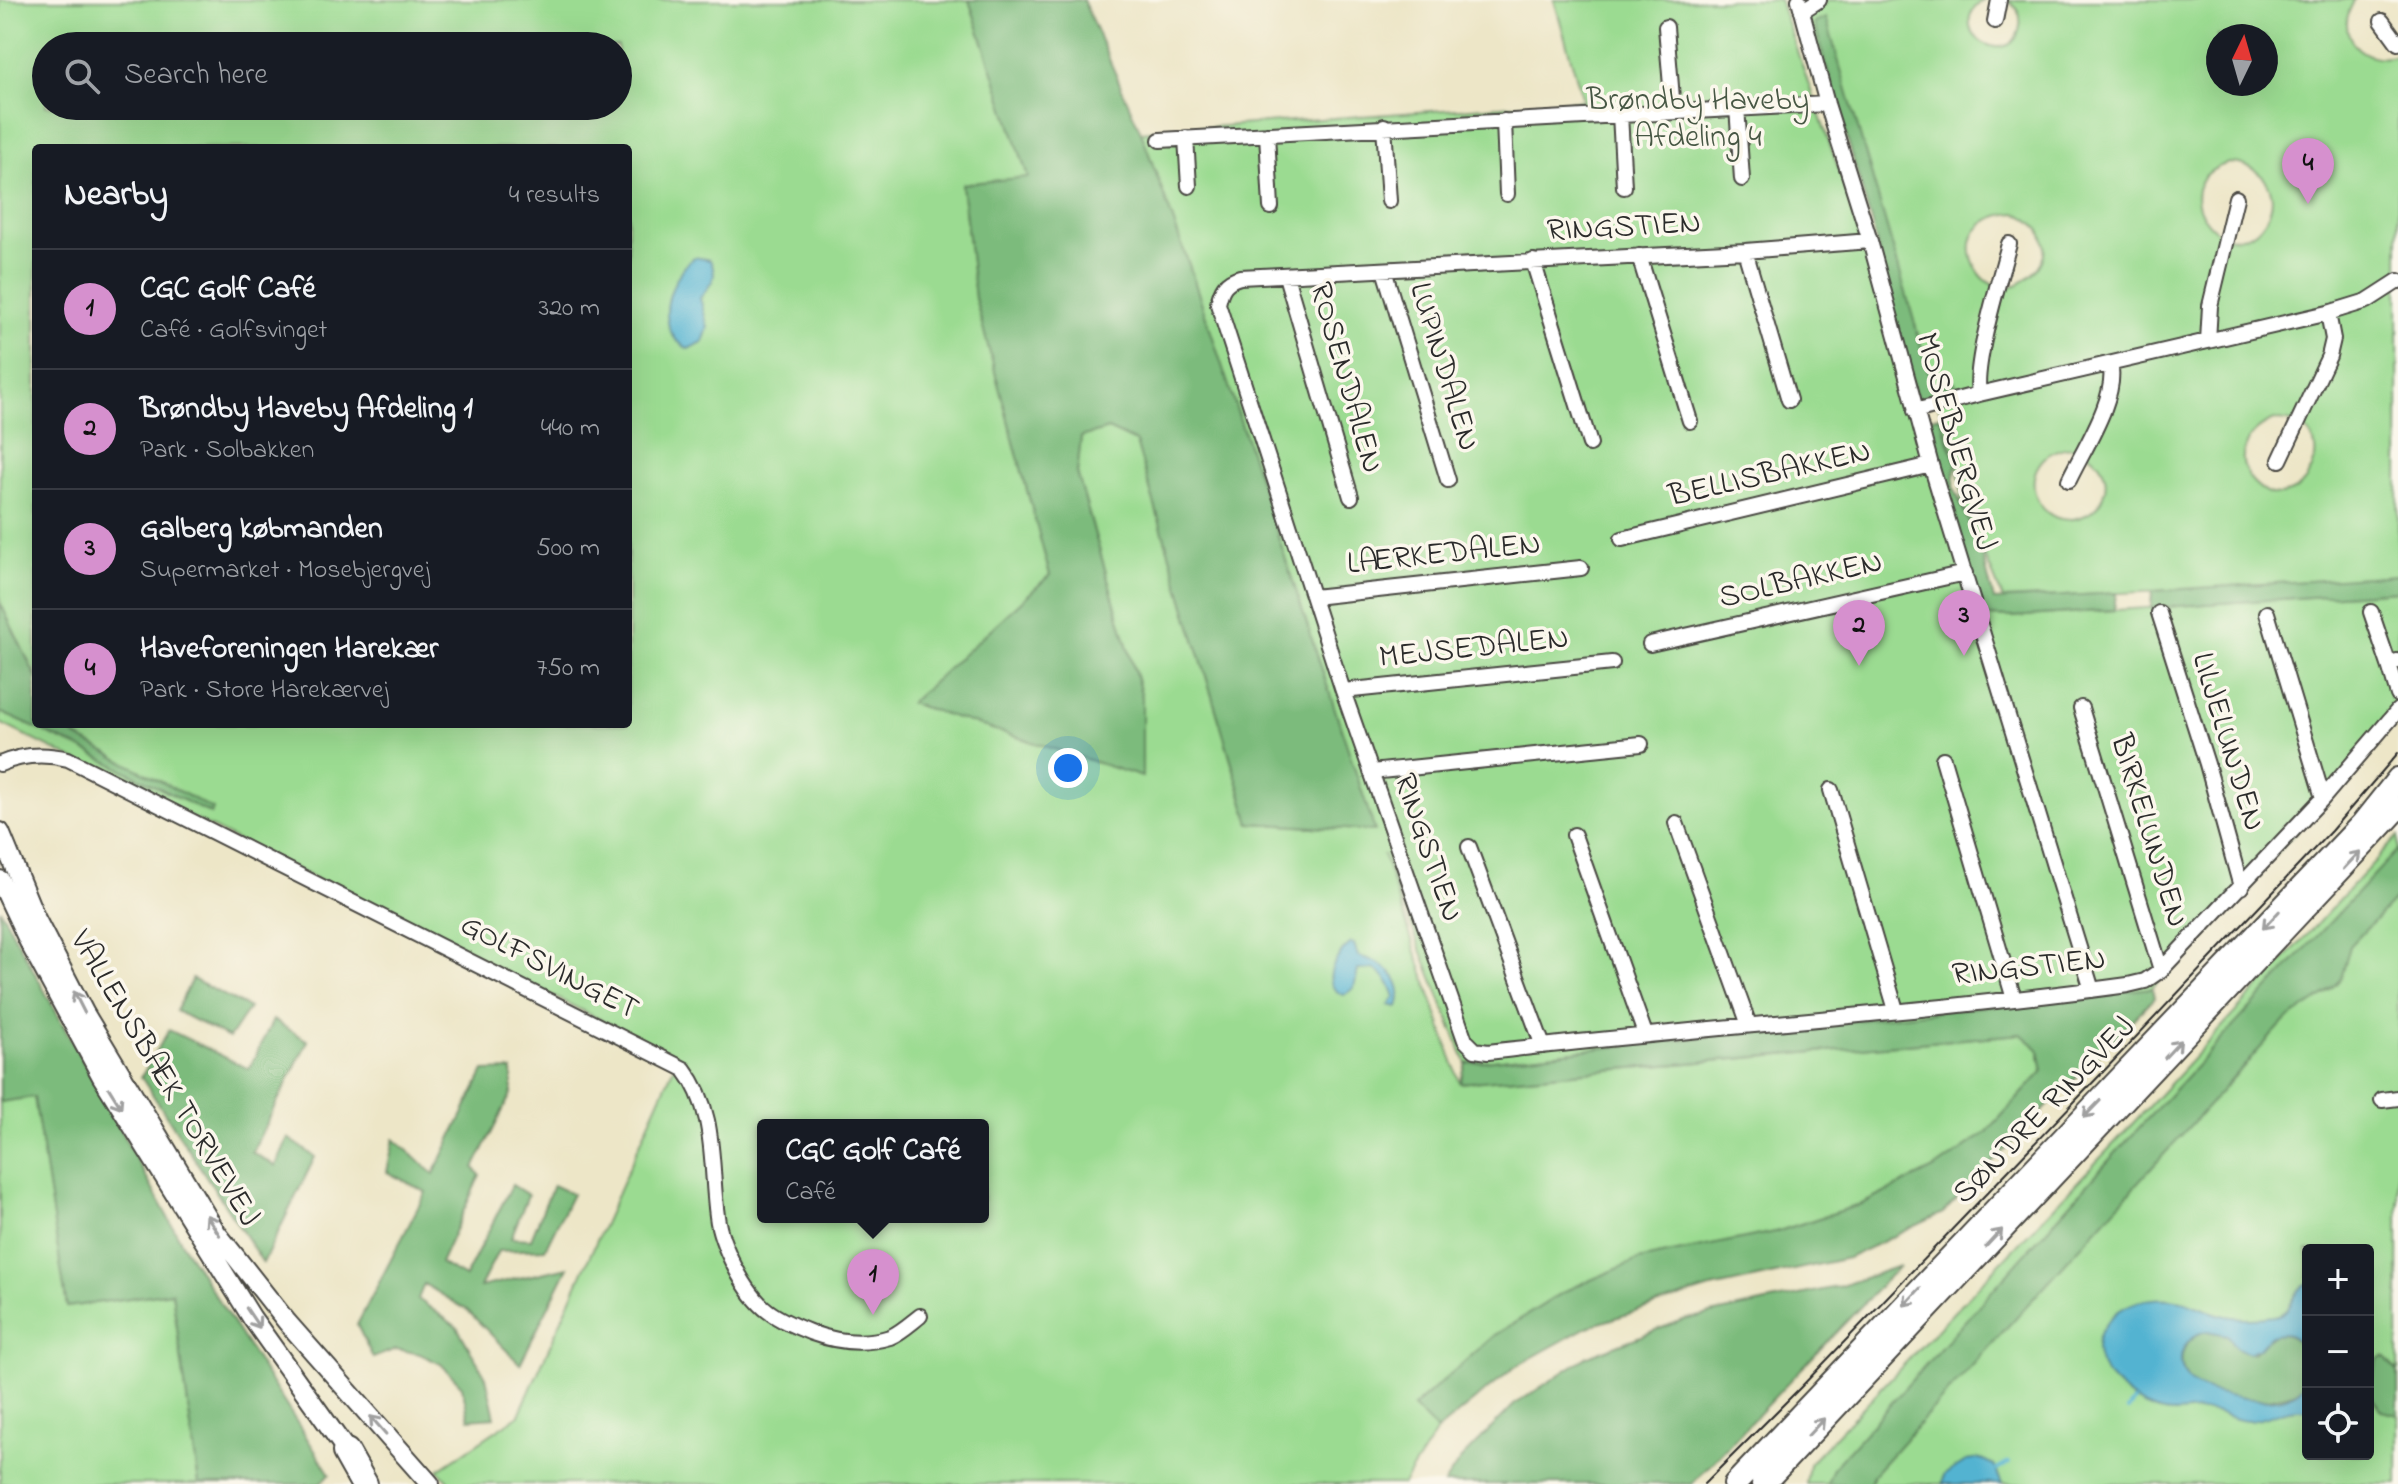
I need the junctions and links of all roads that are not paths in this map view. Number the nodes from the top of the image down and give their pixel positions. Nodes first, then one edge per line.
1 (1819, 0) edge
2 (1999, 0) edge
3 (1801, 6) edge
4 (1995, 21) dead end
5 (2382, 21) dead end
6 (1666, 27) dead end
7 (2398, 43) edge
8 (1827, 104) junction
9 (1737, 107) junction
10 (1673, 110) junction
11 (1620, 114) junction
12 (1504, 121) junction
13 (1384, 126) junction
14 (1267, 134) junction
15 (1186, 138) junction
16 (1160, 140) dead end
17 (1742, 179) dead end
18 (1189, 186) dead end
19 (1624, 187) dead end
20 (1507, 194) dead end
21 (2236, 198) dead end
22 (1389, 201) dead end
23 (1271, 207) dead end
24 (1870, 241) junction
25 (2009, 244) dead end
26 (1745, 251) junction
27 (1639, 256) junction
28 (1533, 261) junction
29 (1384, 270) junction
30 (1286, 276) junction
31 (2398, 281) edge
32 (2328, 313) junction
33 (2208, 341) junction
34 (2110, 364) junction
35 (1979, 394) junction
36 (1789, 400) dead end
37 (1915, 411) junction
38 (1690, 421) dead end
39 (1590, 444) dead end
40 (2280, 460) dead end
41 (1931, 465) junction
42 (1448, 480) dead end
43 (2069, 480) dead end
44 (1351, 497) dead end
45 (1622, 539) dead end
46 (1581, 568) dead end
47 (1965, 573) junction
48 (1313, 597) junction
49 (2371, 612) dead end
50 (2159, 613) dead end
51 (2267, 613) dead end
52 (1650, 644) dead end
53 (1612, 663) dead end
54 (2394, 663) edge
55 (1343, 691) junction
56 (2398, 695) edge
57 (2081, 708) dead end
58 (2398, 710) edge
59 (1641, 744) dead end
60 (1943, 759) dead end
61 (0, 764) edge
62 (1371, 772) junction
63 (2398, 779) edge
64 (1831, 790) dead end
65 (2323, 798) junction
66 (2398, 808) edge
67 (1676, 823) dead end
68 (0, 832) edge
69 (1574, 835) dead end
70 (1469, 847) dead end
71 (0, 880) edge
72 (2241, 887) junction
73 (2161, 970) junction
74 (2092, 990) junction
75 (2014, 999) junction
76 (1896, 1010) junction
77 (1749, 1025) junction
78 (1645, 1034) junction
79 (1543, 1046) junction
80 (2398, 1098) edge
81 (2382, 1100) dead end
82 (920, 1316) dead end
83 (346, 1452) junction
84 (364, 1484) edge
85 (373, 1484) edge
86 (430, 1484) edge
87 (1735, 1484) edge
88 (1763, 1484) edge

1 - 3 street
2 - 4 street
3 - 8 street, MOSEBJERGVEJ
5 - 7 street
6 - 10 street
8 - 9 street
8 - 24 street, MOSEBJERGVEJ
9 - 10 street
9 - 17 street
10 - 11 street
11 - 12 street
11 - 19 street
12 - 13 street
12 - 20 street
13 - 14 street
13 - 22 street
14 - 15 street
14 - 23 street
15 - 16 street
15 - 18 street
21 - 33 street
24 - 26 street, RINGSTIEN
24 - 37 street, MOSEBJERGVEJ
25 - 35 street
26 - 27 street, RINGSTIEN
26 - 36 street
27 - 28 street, RINGSTIEN
27 - 38 street
28 - 29 street, RINGSTIEN
28 - 39 street
29 - 30 street, RINGSTIEN
29 - 42 street, LUPINDALEN
30 - 44 street, ROSENDALEN
30 - 48 street, RINGSTIEN
31 - 32 street
32 - 33 street
32 - 40 street
33 - 34 street
34 - 35 street
34 - 43 street
35 - 37 street
37 - 41 street, MOSEBJERGVEJ
41 - 45 street, BELLISBAKKEN
41 - 47 street, MOSEBJERGVEJ
46 - 48 street, LÆRKEDALEN
47 - 52 street, SOLBAKKEN
47 - 74 street, MOSEBJERGVEJ
48 - 55 street, RINGSTIEN
49 - 54 street
50 - 72 street, LILJELUNDEN
51 - 65 street
53 - 55 street, MEJSEDALEN
54 - 56 street
55 - 62 street, RINGSTIEN
57 - 73 street, BIRKELUNDEN
58 - 65 street, RINGSTIEN
59 - 62 street
60 - 75 street
61 - 82 street, GOLFSVINGET
62 - 79 street, RINGSTIEN
63 -> 87 main road, SØNDRE RINGVEJ
64 - 76 street
65 - 72 street, RINGSTIEN
88 -> 66 main road, SØNDRE RINGVEJ
67 - 77 street
86 -> 68 street, VALLENSBÆK TORVEVEJ
69 - 78 street
70 - 79 street
71 -> 83 street, VALLENSBÆK TORVEVEJ
72 - 73 street, RINGSTIEN
73 - 74 street, RINGSTIEN
74 - 75 street, RINGSTIEN
75 - 76 street, RINGSTIEN
76 - 77 street, RINGSTIEN
77 - 78 street, RINGSTIEN
78 - 79 street, RINGSTIEN
80 - 81 street
83 - 84 highway
83 - 85 street, VALLENSBÆK TORVEVEJ

